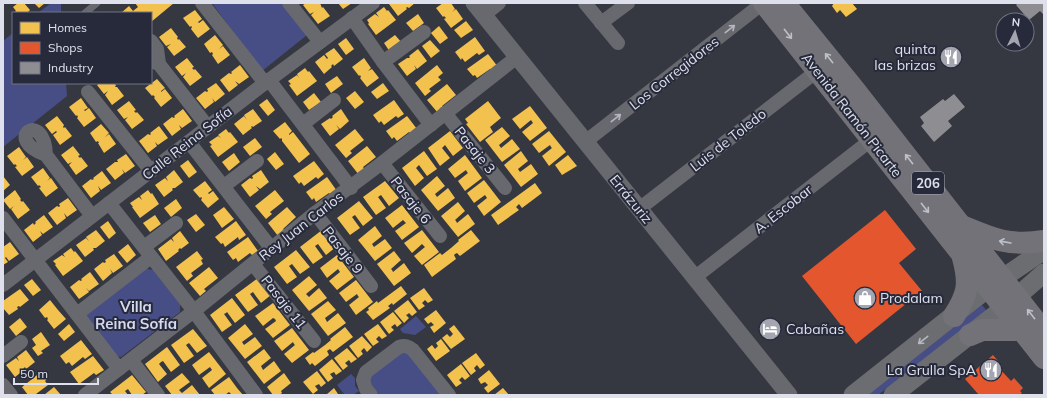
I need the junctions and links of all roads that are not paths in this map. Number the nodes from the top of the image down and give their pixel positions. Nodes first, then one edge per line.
1 (97, 3) edge
2 (202, 3) edge
3 (289, 3) edge
4 (373, 3) edge
5 (500, 3) edge
6 (585, 3) edge
7 (628, 3) edge
8 (763, 3) edge
9 (784, 3) edge
10 (479, 9) edge
11 (85, 12) edge
12 (352, 18) junction
13 (601, 23) junction
14 (424, 32) dead end
15 (152, 42) edge
16 (320, 42) junction
17 (618, 43) dead end
18 (517, 57) junction
19 (155, 62) edge
20 (383, 62) junction
21 (817, 71) junction
22 (267, 82) junction
23 (88, 92) dead end
24 (334, 100) dead end
25 (445, 113) junction
26 (302, 124) junction
27 (431, 124) junction
28 (208, 127) junction
29 (871, 140) junction
30 (189, 142) junction
31 (585, 142) junction
32 (46, 155) dead end
33 (257, 161) dead end
34 (382, 163) junction
35 (151, 171) junction
36 (224, 186) junction
37 (351, 188) junction
38 (505, 188) dead end
39 (109, 203) junction
40 (639, 209) junction
41 (315, 213) junction
42 (92, 216) junction
43 (3, 218) edge
44 (176, 223) dead end
45 (961, 226) junction
46 (440, 236) dead end
47 (1044, 241) edge
48 (271, 248) junction
49 (1044, 250) edge
50 (147, 252) junction
51 (962, 255) junction
52 (35, 260) junction
53 (253, 264) junction
54 (1044, 273) edge
55 (694, 278) junction
56 (995, 283) junction
57 (3, 285) edge
58 (372, 286) dead end
59 (1010, 302) junction
60 (194, 311) junction
61 (77, 314) junction
62 (954, 316) junction
63 (1021, 330) junction
64 (1044, 332) edge
65 (970, 335) junction
66 (314, 341) dead end
67 (21, 342) dead end
68 (3, 356) edge
69 (1044, 358) edge
70 (131, 360) junction
71 (119, 369) junction
72 (3, 384) edge
73 (11, 395) edge
74 (85, 395) edge
75 (158, 395) edge
76 (256, 395) edge
77 (371, 395) edge
78 (449, 395) edge
79 (789, 395) edge
80 (853, 395) edge
81 (893, 395) edge

1 - 11 lane
2 - 22 street
3 - 16 street
4 - 12 street, Calle Reina Sofía
5 - 10 street
6 - 13 street
7 - 13 street
8 -> 21 highway, Avenida Ramón Picarte / 206
31 -> 8 street, Los Corregidores
45 -> 9 highway, Avenida Ramón Picarte / 206
10 - 18 street, Errázuriz
12 - 16 street, Calle Reina Sofía
12 - 20 street
13 - 17 street
14 - 20 street
15 - 19 street
16 - 22 street, Calle Reina Sofía
18 - 25 street, Rey Juan Carlos
18 - 31 street, Errázuriz
19 - 28 street
20 - 27 street
21 - 29 highway, Avenida Ramón Picarte / 206
21 - 40 street, Luis de Toledo
22 - 26 street
22 - 28 street, Calle Reina Sofía
23 - 35 street
24 - 26 street
25 - 27 street, Rey Juan Carlos
25 - 38 street, Pasaje 3
26 - 37 street
27 - 34 street, Rey Juan Carlos
28 - 30 street, Calle Reina Sofía
29 -> 51 highway, Avenida Ramón Picarte / 206
29 - 55 street, A. Escobar
30 - 35 street, Calle Reina Sofía
30 - 36 street
31 - 40 street, Errázuriz
32 - 42 street
33 - 36 street
34 - 37 street, Rey Juan Carlos
34 - 46 street, Pasaje 6
35 - 39 street, Calle Reina Sofía
36 - 48 street
37 - 41 street, Rey Juan Carlos
39 - 42 street, Calle Reina Sofía
39 - 50 street
40 - 55 street, Errázuriz
41 - 48 street, Rey Juan Carlos
41 - 58 street, Pasaje 9
42 - 52 street, Calle Reina Sofía
43 - 52 street
44 - 50 street
47 -> 45 highway
45 - 56 highway, Avenida Ramón Picarte / 206
48 - 53 street, Rey Juan Carlos
49 - 56 main road
50 - 60 street
50 - 61 street
51 - 56 highway, Avenida Ramón Picarte / 206
51 - 62 highway
52 - 57 street, Calle Reina Sofía
52 - 61 street
53 - 60 street, Rey Juan Carlos
53 - 66 street, Pasaje 11
54 - 59 main road
55 - 79 street, Errázuriz
56 - 59 highway, Avenida Ramón Picarte / 206
56 - 62 main road
59 - 63 highway, Avenida Ramón Picarte / 206
64 -> 59 highway, Avenida Ramón Picarte / 206
59 - 65 main road
60 - 70 street, Rey Juan Carlos
60 - 76 street
61 - 71 street
62 -> 80 main road
63 - 65 highway
63 - 69 highway, Avenida Ramón Picarte / 206
65 - 81 main road
67 - 68 street
70 - 71 street, Rey Juan Carlos
70 - 75 street
71 - 74 street, Rey Juan Carlos
72 - 73 street
77 - 78 street

